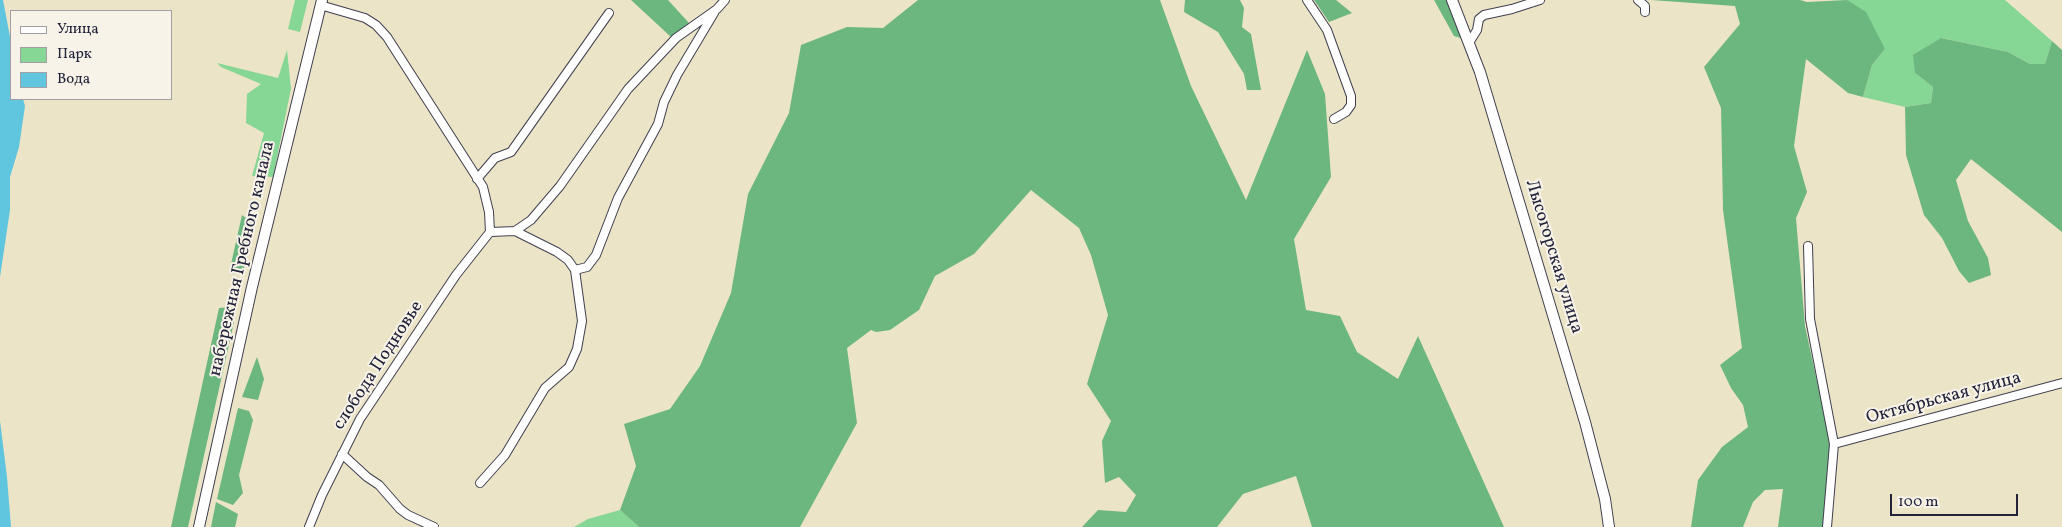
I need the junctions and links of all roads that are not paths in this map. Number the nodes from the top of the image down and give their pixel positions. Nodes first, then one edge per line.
1 (725, 0) edge
2 (1307, 0) edge
3 (1452, 0) edge
4 (1540, 0) edge
5 (1638, 0) edge
6 (321, 3) edge
7 (717, 9) junction
8 (609, 12) dead end
9 (1645, 12) dead end
10 (1469, 43) junction
11 (1334, 119) dead end
12 (478, 179) junction
13 (515, 231) junction
14 (490, 232) junction
15 (1808, 246) dead end
16 (575, 270) junction
17 (2062, 383) edge
18 (1834, 444) junction
19 (342, 454) junction
20 (480, 483) dead end
21 (199, 527) edge
22 (309, 527) edge
23 (434, 527) edge
24 (1609, 527) edge
25 (1827, 527) edge

1 - 7 street
2 - 11 street
3 - 10 street, Лысогорская улица
4 - 10 street
5 - 9 street
6 - 12 street
6 - 21 street, набережная Гребного канала
7 - 13 street
7 - 16 street
8 - 12 street
10 - 24 street, Лысогорская улица
12 - 14 street
13 - 14 street
13 - 16 street
14 - 19 street, слобода Подновье
15 - 18 street
16 - 20 street
17 - 18 street, Октябрьская улица
18 - 25 street
19 - 22 street, слобода Подновье
19 - 23 street

